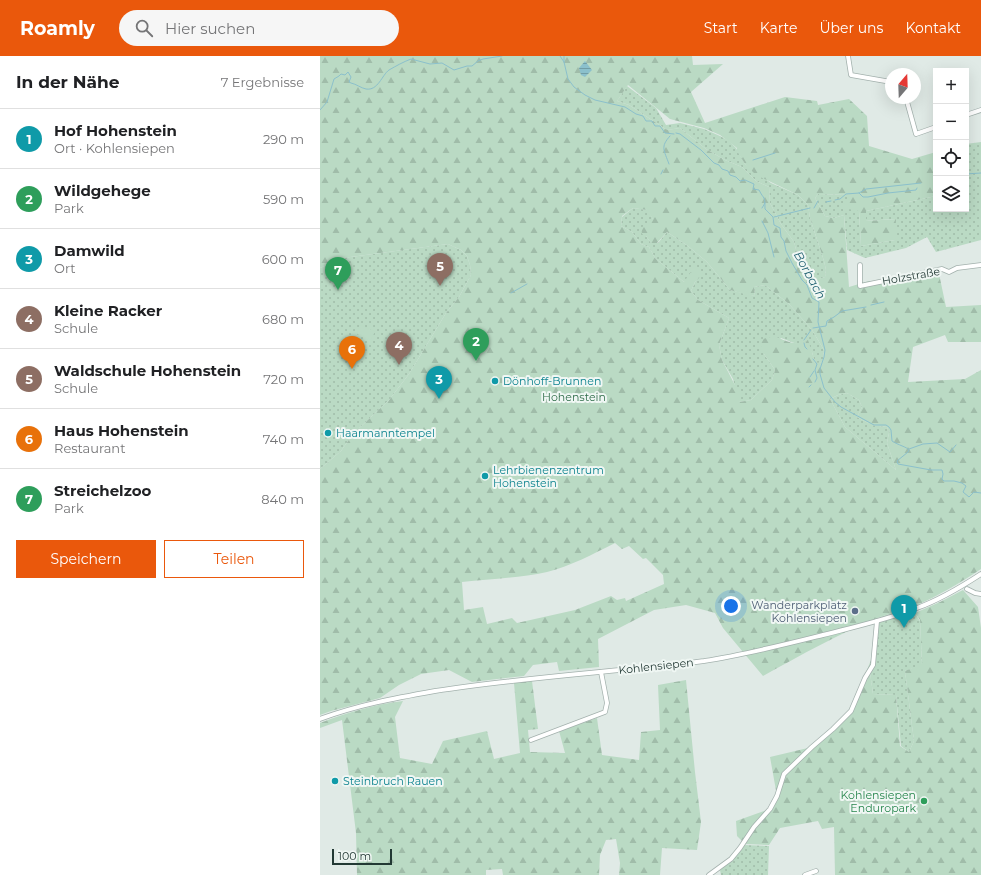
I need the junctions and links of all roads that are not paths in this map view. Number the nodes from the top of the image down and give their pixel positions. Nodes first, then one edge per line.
1 (848, 56) edge
2 (885, 81) edge
3 (908, 104) edge
4 (981, 110) edge
5 (969, 114) edge
6 (933, 128) edge
7 (981, 264) edge
8 (860, 265) dead end
9 (981, 574) edge
10 (966, 589) dead end
11 (981, 594) edge
12 (877, 621) junction
13 (601, 672) junction
14 (320, 719) edge
15 (531, 740) dead end
16 (816, 871) dead end
17 (709, 875) edge
18 (805, 875) edge

1 - 2 street
3 - 6 street
4 - 5 street
7 - 8 street, Holzstraße
9 - 12 street, Kohlensiepen
10 - 11 street
12 - 13 street, Kohlensiepen
12 - 17 street
13 - 14 street, Kohlensiepen
13 - 15 street
16 - 18 street

